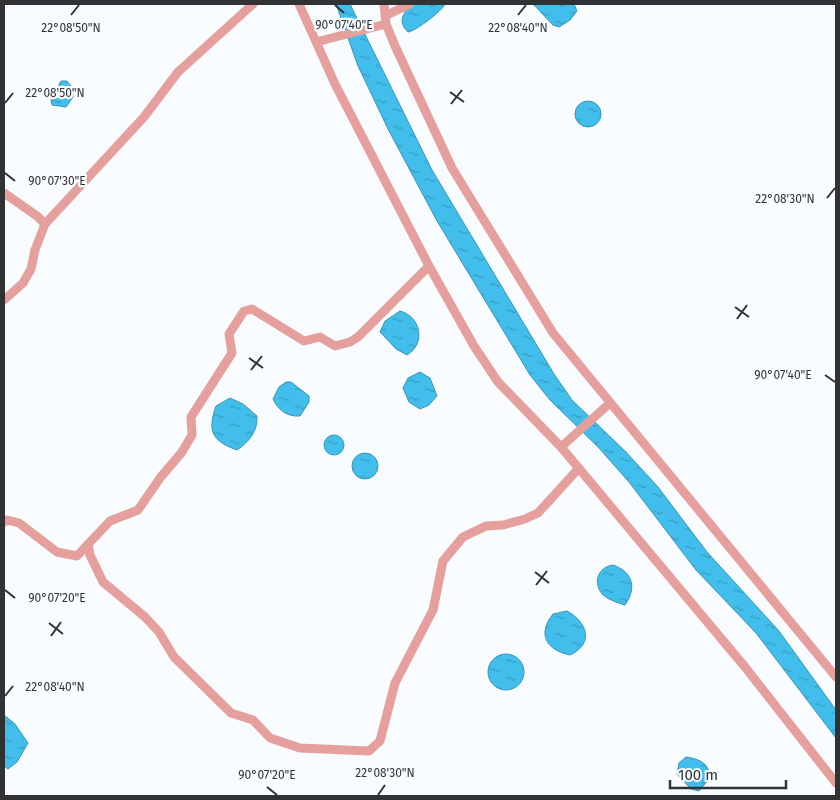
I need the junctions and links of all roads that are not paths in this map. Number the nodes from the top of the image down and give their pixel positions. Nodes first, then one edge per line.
1 (253, 4) edge
2 (299, 4) edge
3 (384, 4) edge
4 (410, 4) edge
5 (387, 19) junction
6 (316, 42) junction
7 (4, 193) edge
8 (45, 224) junction
9 (429, 266) junction
10 (4, 300) edge
11 (610, 403) junction
12 (561, 447) junction
13 (579, 468) junction
14 (4, 522) edge
15 (88, 544) junction
16 (836, 677) edge
17 (836, 784) edge

1 - 8 street
2 - 6 street
3 - 5 street
4 - 5 street
5 - 6 street
5 - 11 street
6 - 9 street
7 - 8 street
8 - 10 street
9 - 12 street
9 - 15 street
11 - 12 street
11 - 16 street
12 - 13 street
13 - 15 street
13 - 17 street
14 - 15 street

